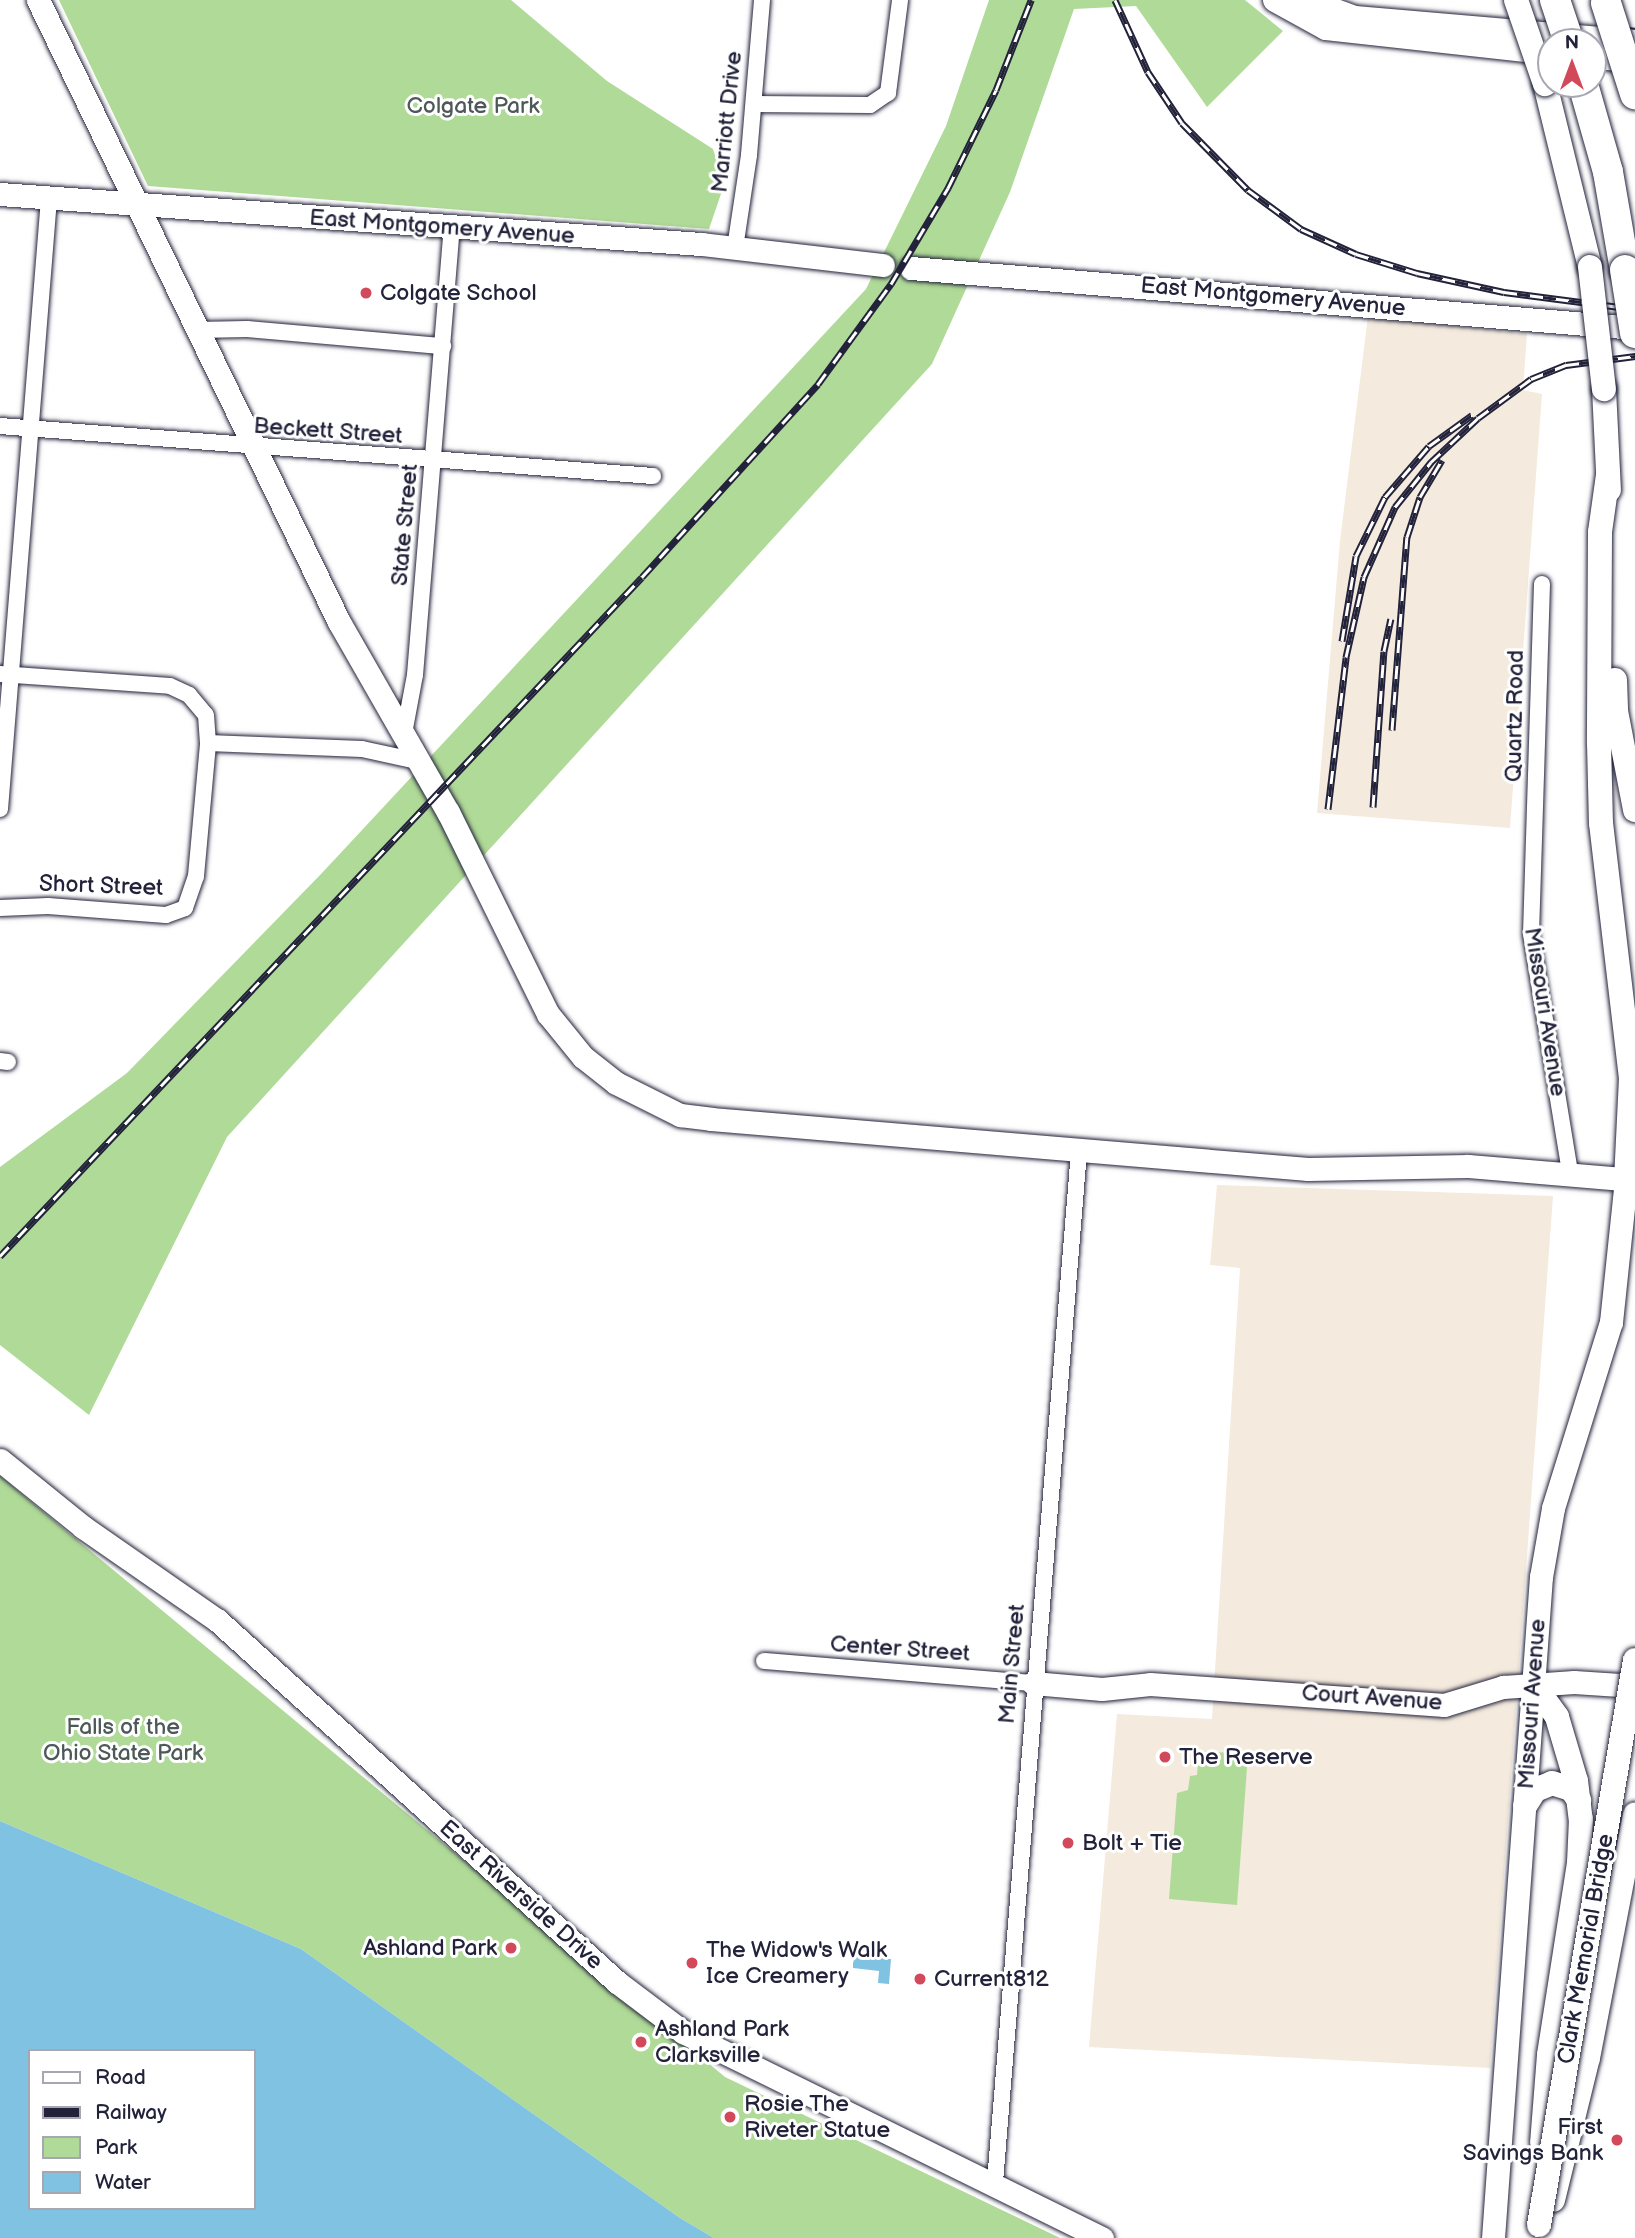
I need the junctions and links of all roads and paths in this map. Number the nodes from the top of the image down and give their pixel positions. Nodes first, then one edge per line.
1 (38, 0) edge
2 (762, 0) edge
3 (900, 0) edge
4 (1275, 0) edge
5 (1306, 0) edge
6 (1516, 0) edge
7 (1555, 0) edge
8 (1621, 4) edge
9 (1564, 28) edge
10 (1635, 42) edge
11 (1537, 51) edge
12 (1607, 58) edge
13 (1635, 60) edge
14 (1635, 95) edge
15 (1587, 98) edge
16 (754, 104) junction
17 (110, 148) junction
18 (0, 194) edge
19 (50, 198) junction
20 (88, 201) junction
21 (139, 205) junction
22 (452, 229) junction
23 (734, 248) junction
24 (883, 265) dead end
25 (911, 268) dead end
26 (197, 330) junction
27 (1635, 330) edge
28 (443, 346) junction
29 (0, 426) edge
30 (30, 428) junction
31 (253, 448) junction
32 (433, 462) junction
33 (1608, 475) junction
34 (653, 476) dead end
35 (1542, 584) dead end
36 (4, 674) edge
37 (403, 740) junction
38 (208, 743) junction
39 (416, 761) junction
40 (0, 809) edge
41 (1635, 810) edge
42 (1535, 849) joint
43 (0, 908) edge
44 (1079, 1151) junction
45 (1570, 1173) junction
46 (1631, 1180) edge
47 (0, 1460) edge
48 (1635, 1660) edge
49 (764, 1661) dead end
50 (1033, 1683) junction
51 (1534, 1685) junction
52 (1635, 1686) edge
53 (1579, 1800) junction
54 (1525, 1806) junction
55 (1635, 1815) edge
56 (995, 2182) junction
57 (1538, 2232) edge
58 (1102, 2238) edge
59 (1493, 2238) edge

1 - 17 street
2 - 16 street, Marriott Drive
3 - 16 street
4 - 11 main road
5 - 10 main road
6 - 33 main road, bridge
7 - 9 highway, bridge
8 - 14 highway, bridge
12 - 13 main road
15 - 27 highway, bridge
16 - 23 street, Marriott Drive
17 - 20 street
17 - 21 street
18 - 19 street, East Montgomery Avenue
19 - 20 street, East Montgomery Avenue
19 - 30 street
20 - 21 street, East Montgomery Avenue
21 - 22 street, East Montgomery Avenue
21 - 26 street
22 - 23 street, East Montgomery Avenue
22 - 28 street, State Street
23 - 24 street, East Montgomery Avenue
25 - 27 street, East Montgomery Avenue
26 - 28 street
26 - 31 street
28 - 32 street, State Street
29 - 30 street, Beckett Street
30 - 31 street, Beckett Street
30 - 36 street
31 - 32 street, Beckett Street
31 - 37 street
32 - 34 street, Beckett Street
32 - 37 street, State Street
33 - 41 main road
33 - 46 main road
35 - 42 street, Quartz Road
36 - 38 street
36 - 40 street
37 - 39 street
38 - 39 street
38 - 43 street, Short Street
39 - 44 street
42 - 45 street, Missouri Avenue
44 - 45 street
44 - 50 street, Main Street
45 - 46 street
46 - 51 street, Missouri Avenue
47 - 56 street, East Riverside Drive
48 - 57 main road, Clark Memorial Bridge, bridge
49 - 50 street, Center Street
50 - 51 street, Court Avenue
50 - 56 street, Main Street
51 - 52 street, Court Avenue
51 - 53 main road
51 - 54 street, Missouri Avenue
53 - 54 main road
53 - 57 main road, bridge
54 - 59 street, Missouri Avenue
55 - 57 main road
56 - 58 street, East Riverside Drive

